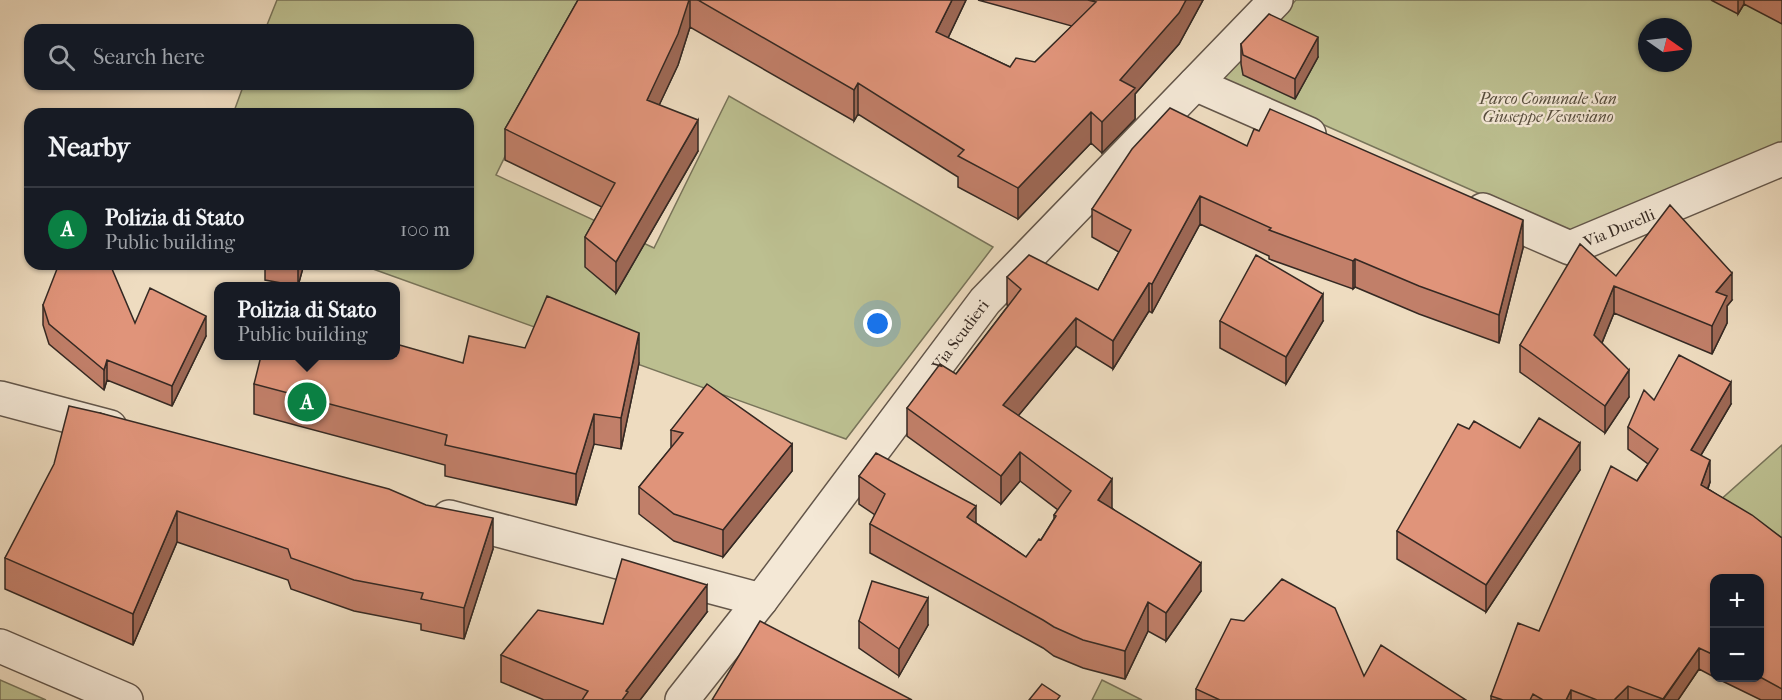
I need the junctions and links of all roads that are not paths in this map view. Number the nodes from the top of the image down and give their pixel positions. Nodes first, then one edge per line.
1 (1276, 0) edge
2 (1195, 84) junction
3 (1334, 145) edge
4 (1782, 159) edge
5 (1452, 197) edge
6 (0, 398) edge
7 (138, 435) edge
8 (426, 512) edge
9 (761, 600) junction
10 (0, 646) edge
11 (126, 700) edge
12 (682, 700) edge

1 - 2 street, Via Scudieri
2 - 3 street
2 - 9 street, Via Scudieri
4 - 5 street, Via Durelli
6 - 7 street
8 - 9 street
9 - 12 street, Via Scudieri
10 - 11 street

